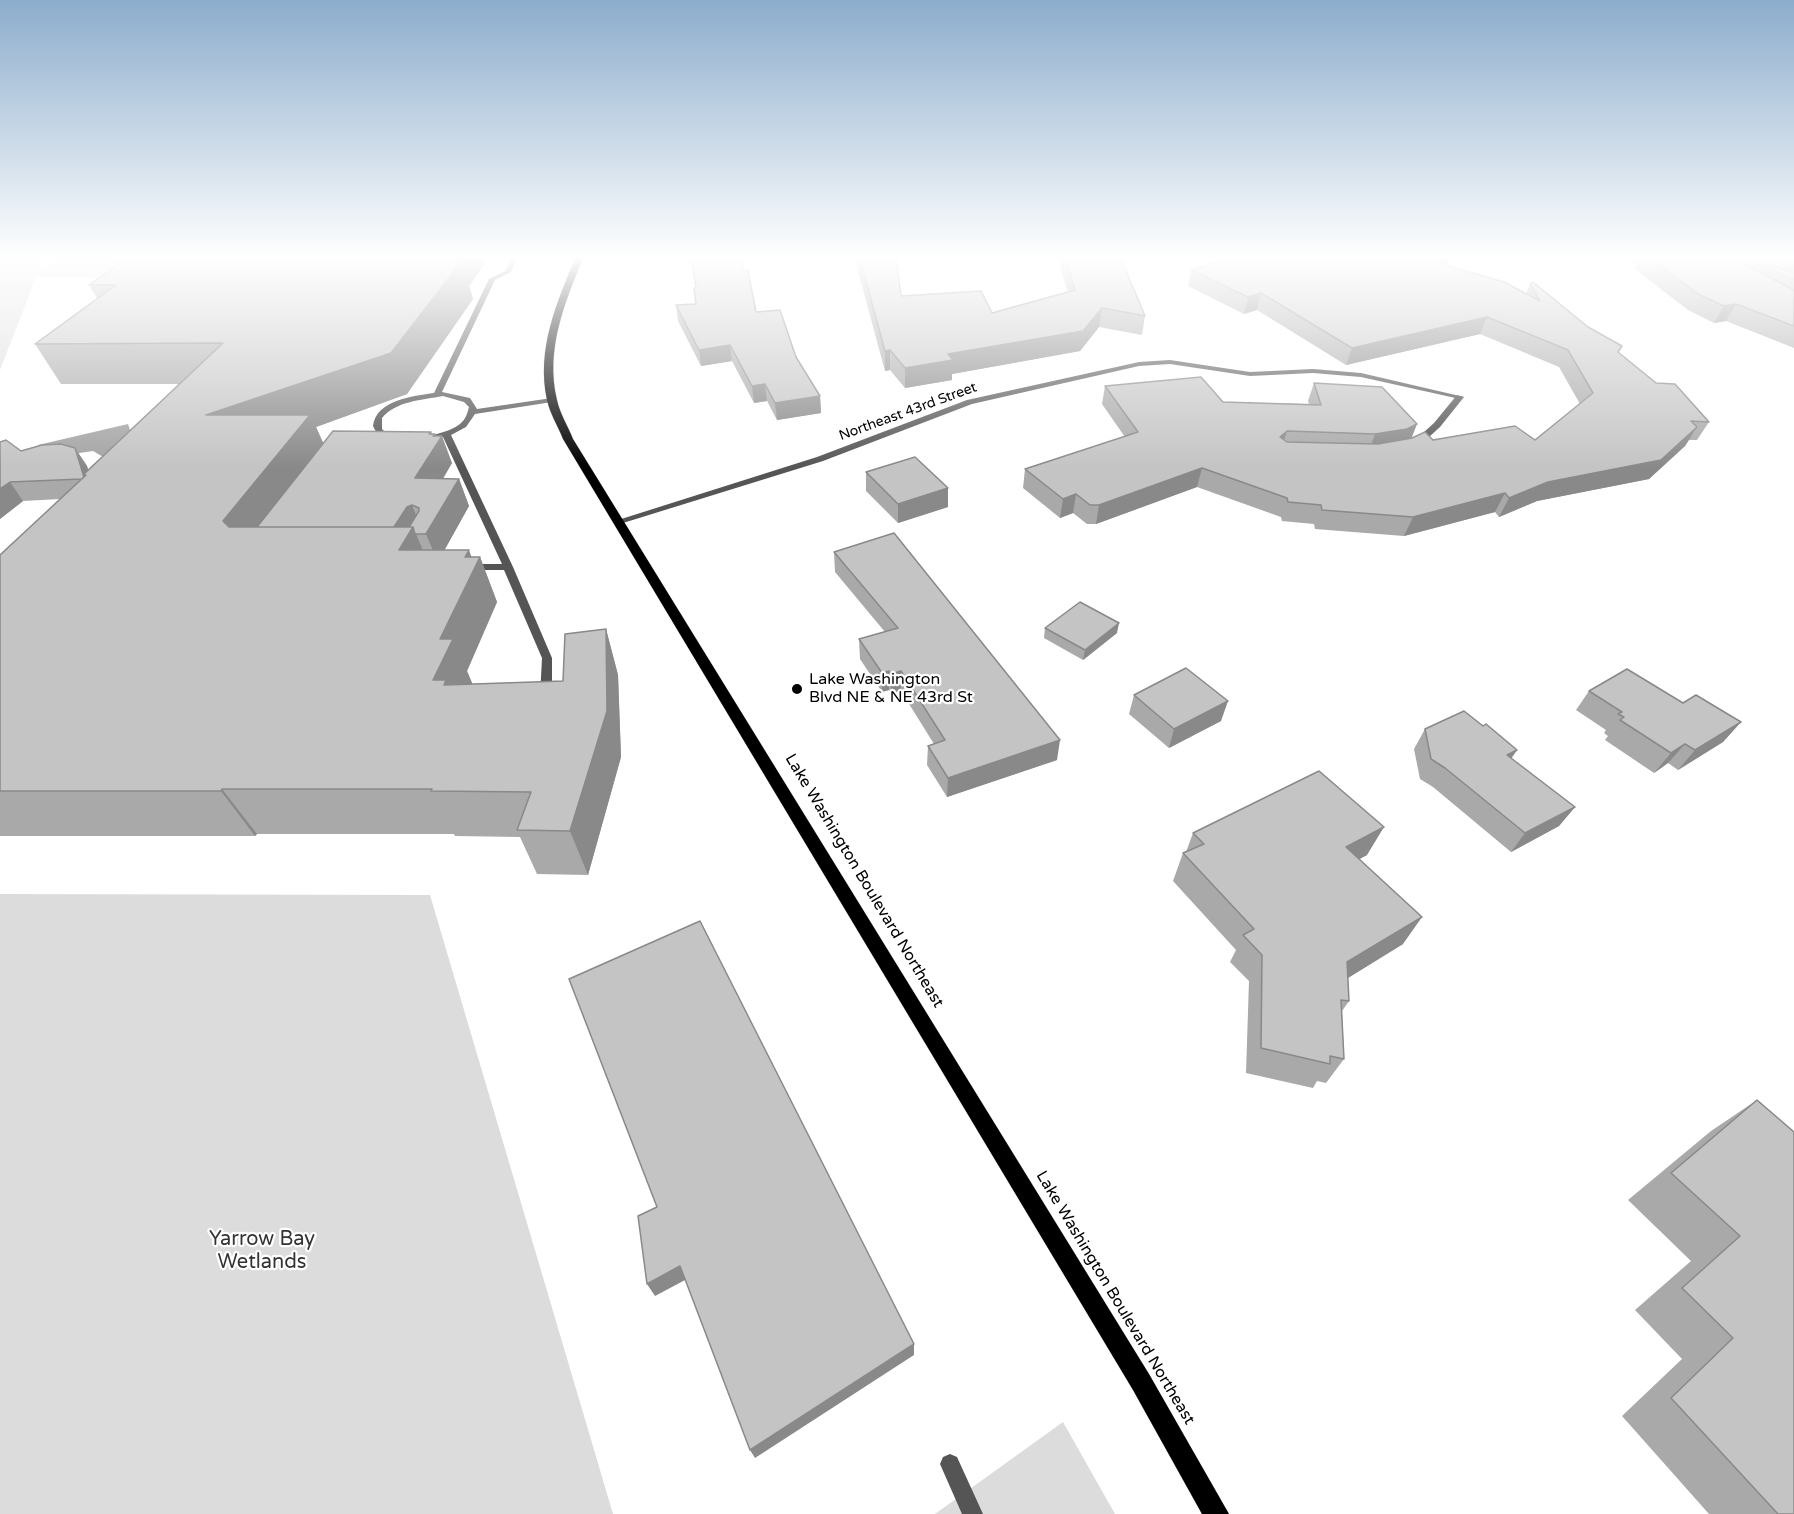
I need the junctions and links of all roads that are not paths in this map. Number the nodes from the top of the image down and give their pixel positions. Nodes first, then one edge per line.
1 (471, 327) edge
2 (554, 327) edge
3 (437, 395) junction
4 (552, 400) junction
5 (473, 412) junction
6 (446, 434) junction
7 (1410, 449) edge
8 (620, 520) junction
9 (463, 567) edge
10 (508, 567) junction
11 (546, 704) edge
12 (950, 1464) dead end
13 (973, 1514) edge
14 (1216, 1514) edge

1 - 3 street
2 - 4 main road, Lake Washington Boulevard Northeast
3 - 5 street
3 - 6 street
4 - 5 street
4 - 8 main road, Lake Washington Boulevard Northeast
5 - 6 street
6 - 10 street
7 - 8 street, Northeast 43rd Street
8 - 14 main road, Lake Washington Boulevard Northeast
9 - 10 street
10 - 11 street
12 - 13 street

